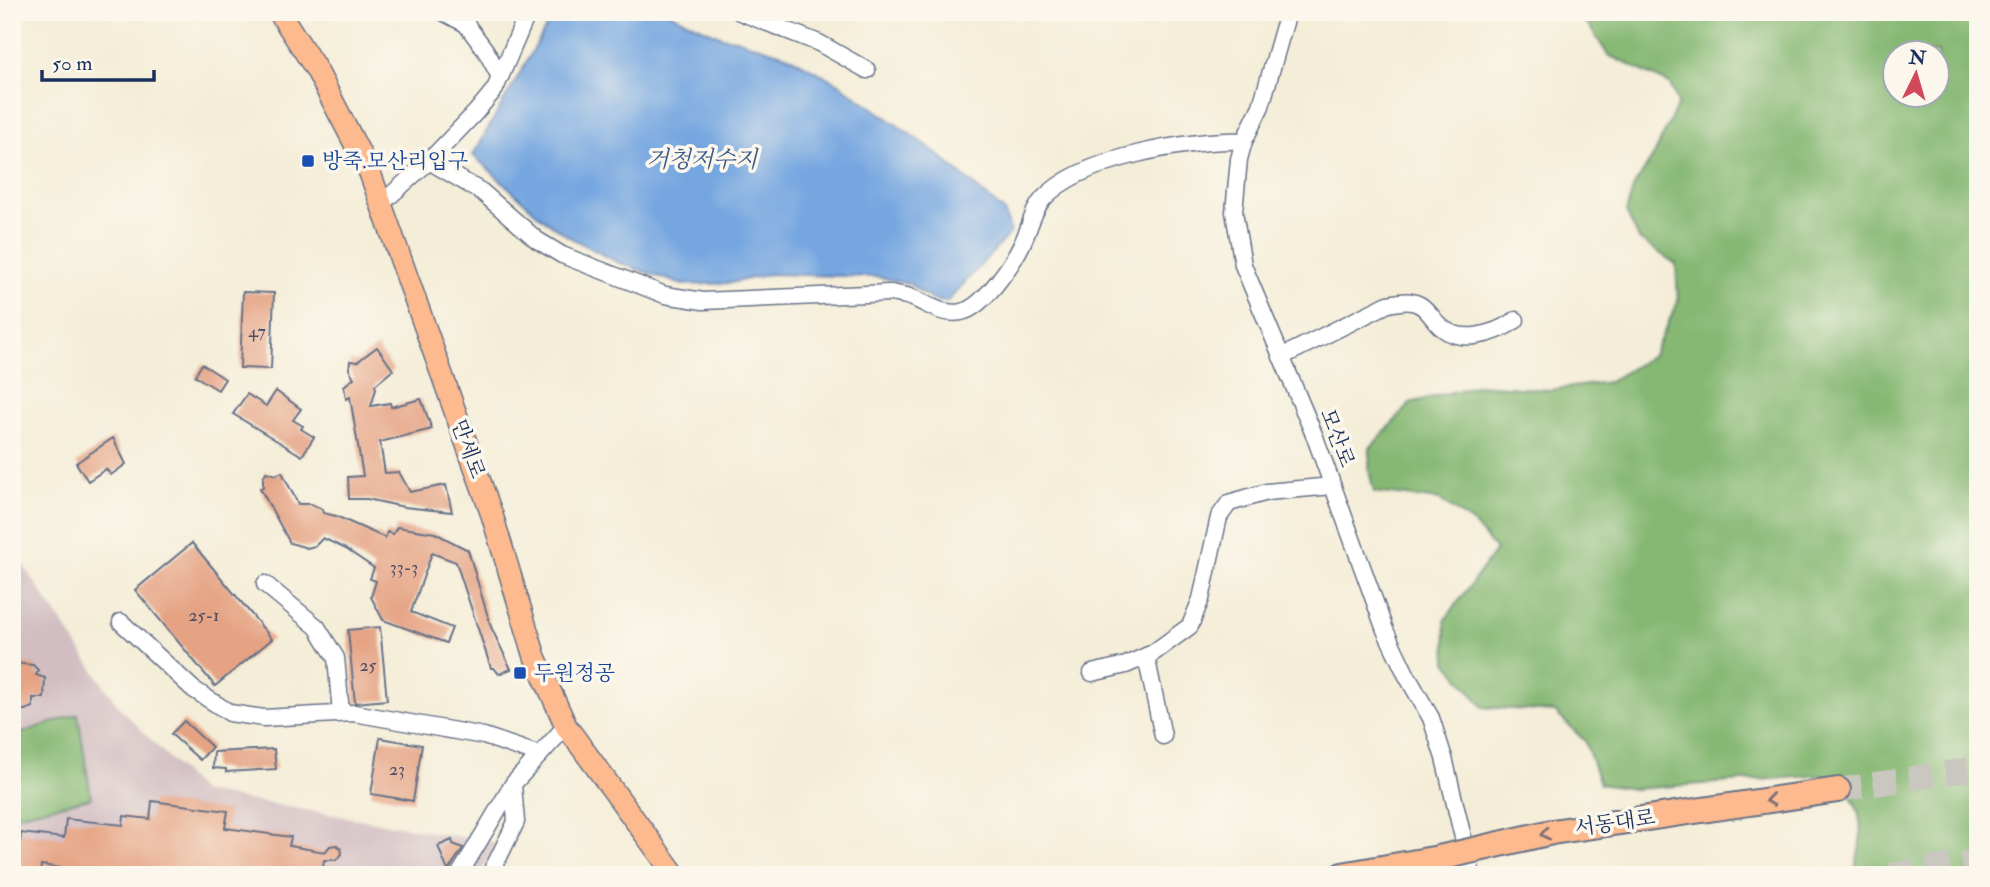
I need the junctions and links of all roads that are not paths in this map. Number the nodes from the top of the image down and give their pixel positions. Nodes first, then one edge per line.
1 (279, 12) edge
2 (443, 12) edge
3 (528, 12) edge
4 (740, 12) edge
5 (1288, 12) edge
6 (867, 70) dead end
7 (500, 77) junction
8 (1244, 141) junction
9 (429, 161) junction
10 (381, 204) junction
11 (1516, 320) dead end
12 (1281, 357) junction
13 (1332, 486) junction
14 (265, 584) dead end
15 (121, 622) dead end
16 (1146, 656) junction
17 (1092, 673) dead end
18 (341, 713) junction
19 (566, 726) junction
20 (1163, 736) dead end
21 (540, 755) junction
22 (513, 784) junction
23 (1838, 790) tunnel mouth
24 (1438, 858) junction
25 (459, 875) edge
26 (489, 875) edge
27 (674, 875) edge
28 (1342, 875) edge
29 (1396, 875) edge
30 (1472, 875) edge

1 - 10 main road, 만세로
2 - 7 street
3 - 7 street
4 - 6 street
5 - 8 street, 모산로
7 - 9 street
8 - 9 street
8 - 12 street, 모산로
9 - 10 street
10 - 19 main road, 만세로
11 - 12 street
12 - 13 street, 모산로
13 - 16 street
13 - 30 street, 모산로
14 - 18 street
15 - 18 street
16 - 17 street
16 - 20 street
18 - 21 street
19 - 21 street
19 - 27 main road, 만세로
21 - 22 street
22 - 25 street
22 - 26 street
23 -> 24 highway, 서동대로, bridge
24 - 28 highway
24 - 29 highway, 서동대로

